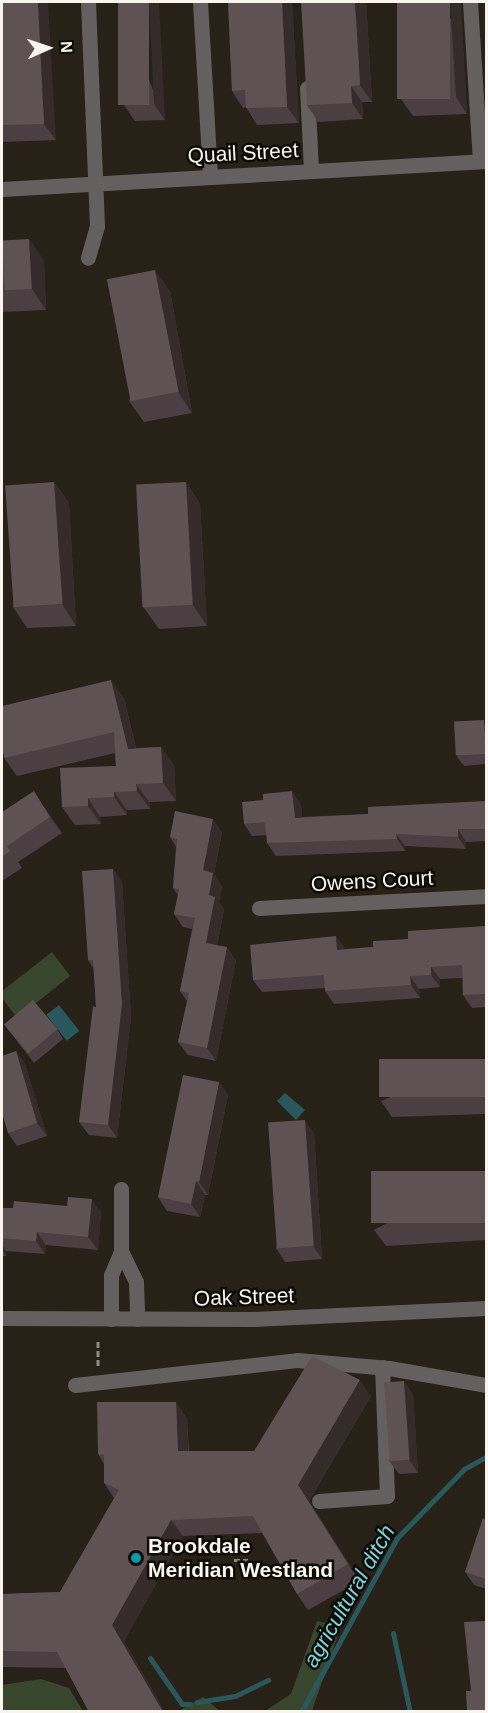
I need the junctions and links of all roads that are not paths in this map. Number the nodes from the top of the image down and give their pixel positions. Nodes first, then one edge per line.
1 (88, 2) edge
2 (200, 2) edge
3 (470, 2) edge
4 (306, 69) edge
5 (483, 161) edge
6 (311, 170) junction
7 (210, 176) junction
8 (96, 184) junction
9 (2, 189) edge
10 (88, 258) dead end
11 (486, 896) edge
12 (260, 908) dead end
13 (121, 1189) dead end
14 (121, 1251) junction
15 (486, 1308) edge
16 (2, 1318) edge
17 (111, 1319) junction
18 (137, 1319) junction
19 (382, 1367) junction
20 (75, 1385) dead end
21 (486, 1385) edge
22 (319, 1501) dead end

1 - 8 street
2 - 7 street
3 - 5 street
4 - 6 street
5 - 6 street, Quail Street
6 - 7 street, Quail Street
7 - 8 street, Quail Street
8 - 9 street, Quail Street
8 - 10 street
11 - 12 street, Owens Court
13 - 14 street
14 - 17 street
14 - 18 street
15 - 18 street, Oak Street
16 - 17 street, Oak Street
17 - 18 street, Oak Street
19 - 20 street
19 - 21 street
19 - 22 street

